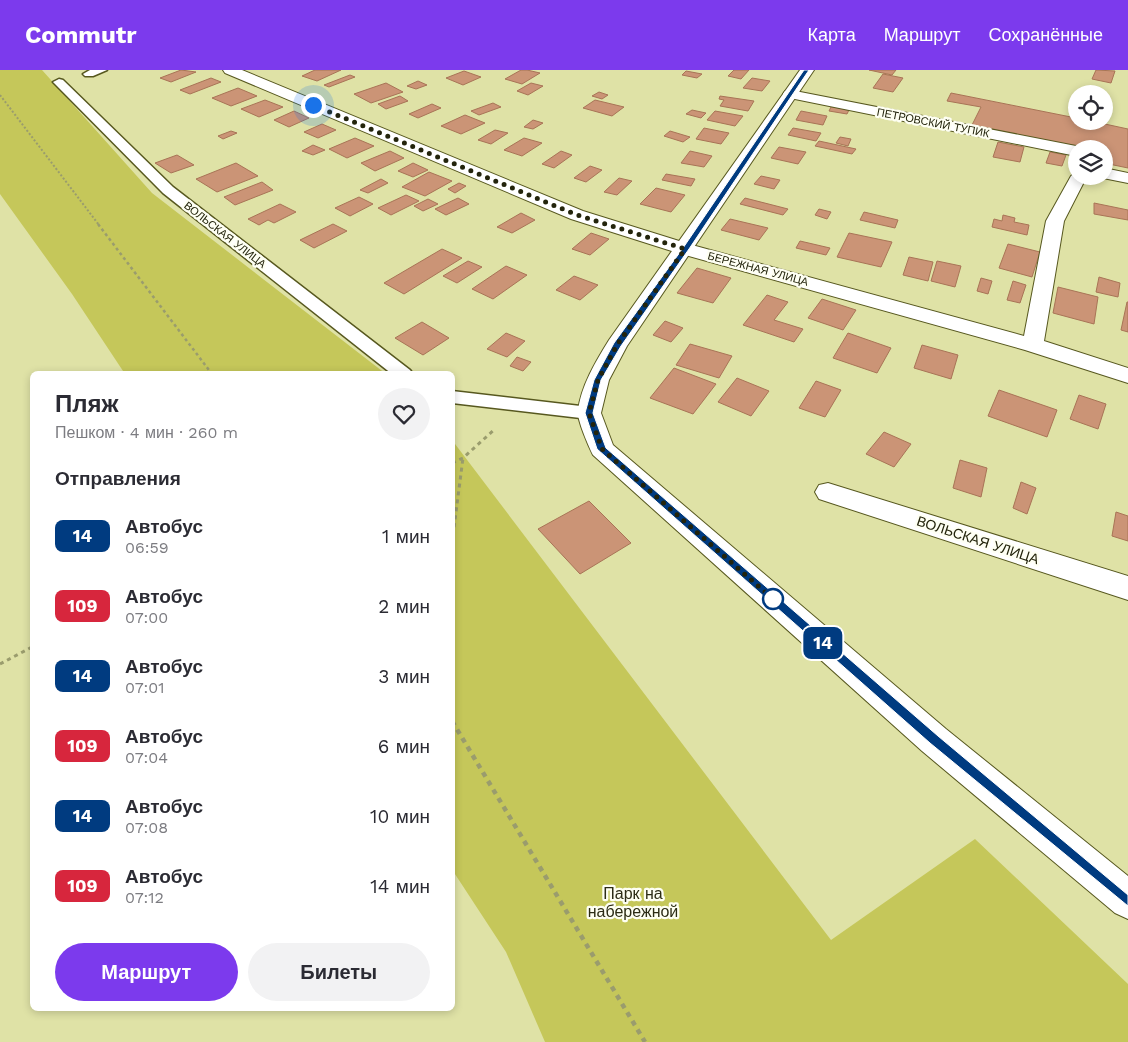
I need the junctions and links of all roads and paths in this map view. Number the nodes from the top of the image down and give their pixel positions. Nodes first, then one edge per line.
1 (230, 70) edge
2 (807, 70) edge
3 (60, 82) dead end
4 (790, 94) junction
5 (0, 95) edge
6 (1068, 149) edge
7 (1113, 175) edge
8 (1128, 178) edge
9 (1074, 185) edge
10 (685, 249) junction
11 (1033, 345) junction
12 (210, 371) edge
13 (400, 371) edge
14 (1128, 376) edge
15 (455, 397) edge
16 (521, 406) junction
17 (589, 413) junction
18 (463, 458) junction
19 (455, 462) edge
20 (828, 492) dead end
21 (455, 520) edge
22 (1128, 588) edge
23 (30, 648) edge
24 (0, 664) edge
25 (455, 725) edge
26 (1128, 900) edge
27 (645, 1042) edge

1 - 10 street, БЕРЕЖНАЯ УЛИЦА
2 - 4 street
3 - 13 lane, ВОЛЬСКАЯ УЛИЦА
4 - 6 street, ПЕТРОВСКИЙ ТУПИК
4 - 10 street
5 - 12 path
7 - 8 street
9 - 11 street
10 - 11 street, БЕРЕЖНАЯ УЛИЦА
10 - 17 street
11 - 14 street, БЕРЕЖНАЯ УЛИЦА
15 - 16 lane
16 - 17 lane
16 - 18 path
17 - 26 street
18 - 19 path
18 - 21 path
20 - 22 street, ВОЛЬСКАЯ УЛИЦА
23 - 24 path
25 - 27 path

